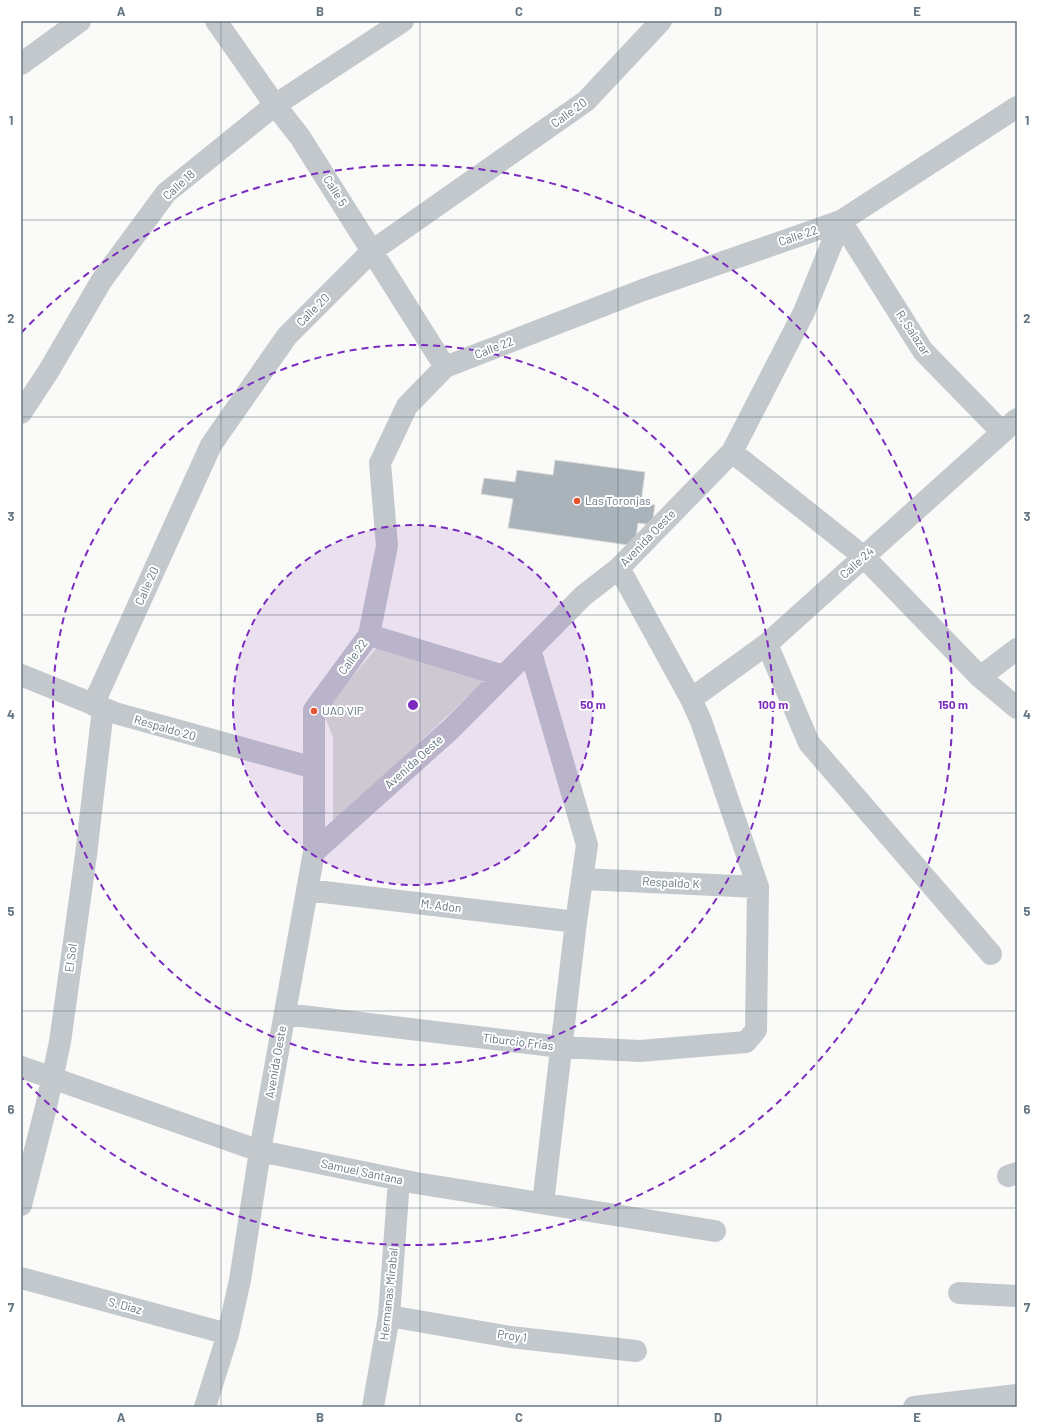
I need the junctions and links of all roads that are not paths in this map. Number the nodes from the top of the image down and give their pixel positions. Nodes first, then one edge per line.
1 (80, 21) edge
2 (216, 21) edge
3 (403, 21) edge
4 (661, 21) edge
5 (21, 64) edge
6 (275, 105) junction
7 (1017, 107) edge
8 (841, 221) junction
9 (372, 251) junction
10 (445, 367) junction
11 (21, 412) edge
12 (1009, 426) edge
13 (732, 452) junction
14 (864, 557) junction
15 (619, 568) junction
16 (369, 635) junction
17 (767, 644) junction
18 (530, 649) junction
19 (1017, 649) edge
20 (21, 675) edge
21 (504, 676) junction
22 (980, 677) junction
23 (691, 699) junction
24 (98, 707) junction
25 (1017, 708) edge
26 (314, 768) junction
27 (314, 852) junction
28 (583, 879) junction
29 (758, 886) junction
30 (307, 890) junction
31 (576, 922) junction
32 (991, 954) dead end
33 (285, 1014) junction
34 (561, 1047) junction
35 (21, 1067) edge
36 (52, 1077) junction
37 (260, 1151) junction
38 (399, 1180) junction
39 (543, 1203) junction
40 (21, 1204) edge
41 (715, 1231) dead end
42 (21, 1278) edge
43 (959, 1292) dead end
44 (1017, 1296) edge
45 (389, 1316) junction
46 (228, 1334) junction
47 (636, 1351) dead end
48 (1017, 1395) edge
49 (205, 1407) edge
50 (373, 1407) edge
51 (914, 1407) edge

1 - 5 street
2 - 6 street, Calle 5
3 - 6 street, Calle 18
4 - 9 street, Calle 20
6 - 9 street, Calle 5
6 - 11 street, Calle 18
7 - 8 street, Calle 22
8 - 10 street, Calle 22
8 - 12 street, R. Salazar
8 - 13 street, Avenida Oeste
9 - 10 street, Calle 5
9 - 24 street, Calle 20
10 - 16 street, Calle 22
12 - 14 street, Calle 24
13 - 14 street
13 - 15 street, Avenida Oeste
14 - 17 street, Calle 24
14 - 22 street
15 - 18 street, Avenida Oeste
15 - 23 street
16 - 21 street
16 - 26 street, Calle 22
17 - 23 street, Calle 24
17 - 32 street
18 - 21 street, Avenida Oeste
18 - 28 street
19 - 22 street
20 - 24 street, Respaldo 20
21 - 27 street, Avenida Oeste
22 - 25 street
23 - 29 street
24 - 26 street, Respaldo 20
24 - 36 street, El Sol
26 - 27 street, Calle 22
27 - 30 street, Avenida Oeste
28 - 29 street, Respaldo K
28 - 31 street
29 - 34 street, Tiburcio Frias
30 - 31 street, M. Adon
30 - 33 street, Avenida Oeste
31 - 34 street
33 - 34 street, Tiburcio Frias
33 - 37 street, Avenida Oeste
34 - 39 street
35 - 36 street, Samuel Santana
36 - 37 street, Samuel Santana
36 - 40 street, El Sol
37 - 38 street, Samuel Santana
37 - 46 street, Avenida Oeste
38 - 39 street, Samuel Santana
38 - 45 street, Hermanas Mirabal
39 - 41 street, Samuel Santana
42 - 46 street, S. Diaz
43 - 44 street
45 - 47 street, Proy 1
45 - 50 street, Hermanas Mirabal
46 - 49 street, Avenida Oeste
48 - 51 street

